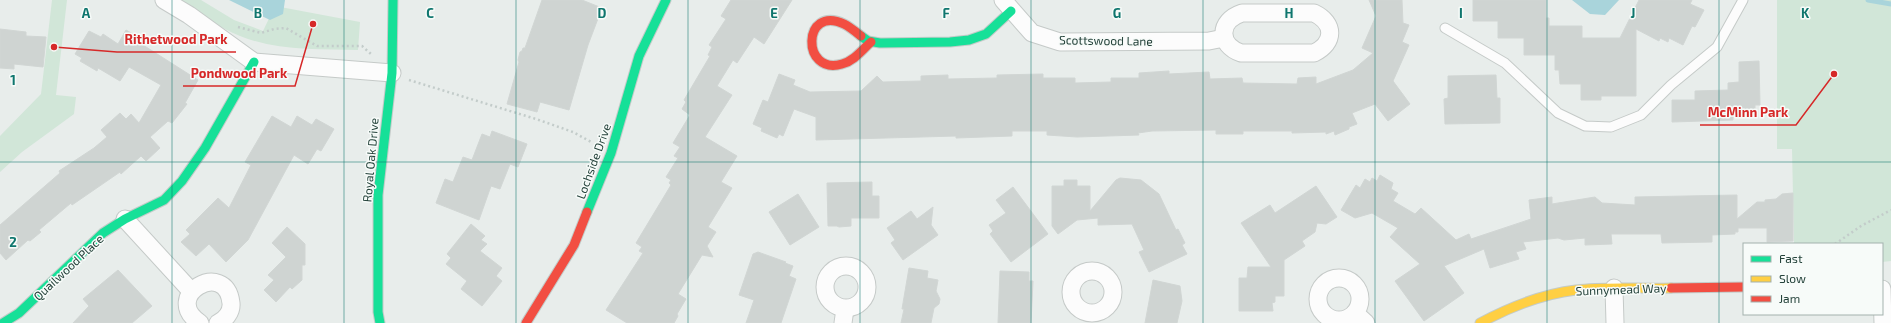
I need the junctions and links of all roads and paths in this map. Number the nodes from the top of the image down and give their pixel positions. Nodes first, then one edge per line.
1 (164, 0) edge
2 (393, 0) edge
3 (666, 0) edge
4 (1743, 0) edge
5 (1007, 5) edge
6 (232, 24) dead end
7 (1445, 28) dead end
8 (1224, 38) junction
9 (871, 42) junction
10 (372, 55) dead end
11 (254, 62) junction
12 (392, 73) junction
13 (610, 153) junction
14 (1891, 210) edge
15 (125, 219) junction
16 (1836, 243) edge
17 (1743, 286) edge
18 (1614, 288) junction
19 (191, 291) junction
20 (18, 318) edge
21 (3, 323) edge
22 (200, 323) edge
23 (218, 323) edge
24 (380, 323) edge
25 (526, 323) edge
26 (1480, 323) edge
27 (1615, 323) edge

1 - 11 street
2 - 12 street, Royal Oak Drive
3 - 13 street, Lochside Drive
4 - 7 lane
5 - 8 street, Scottswood Lane
5 - 9 street
6 - 10 path
8 - 8 street
9 - 9 street
11 - 12 street
11 - 15 street, Quailwood Place
12 - 13 path
12 - 24 street, Royal Oak Drive
13 - 25 street, Lochside Drive
14 - 16 path
15 - 19 street
15 - 20 street, Quailwood Place
17 - 18 street, Sunnymead Way
18 - 26 street, Sunnymead Way
18 - 27 street
19 - 22 street
19 - 23 street
20 - 21 street, Quailwood Place

